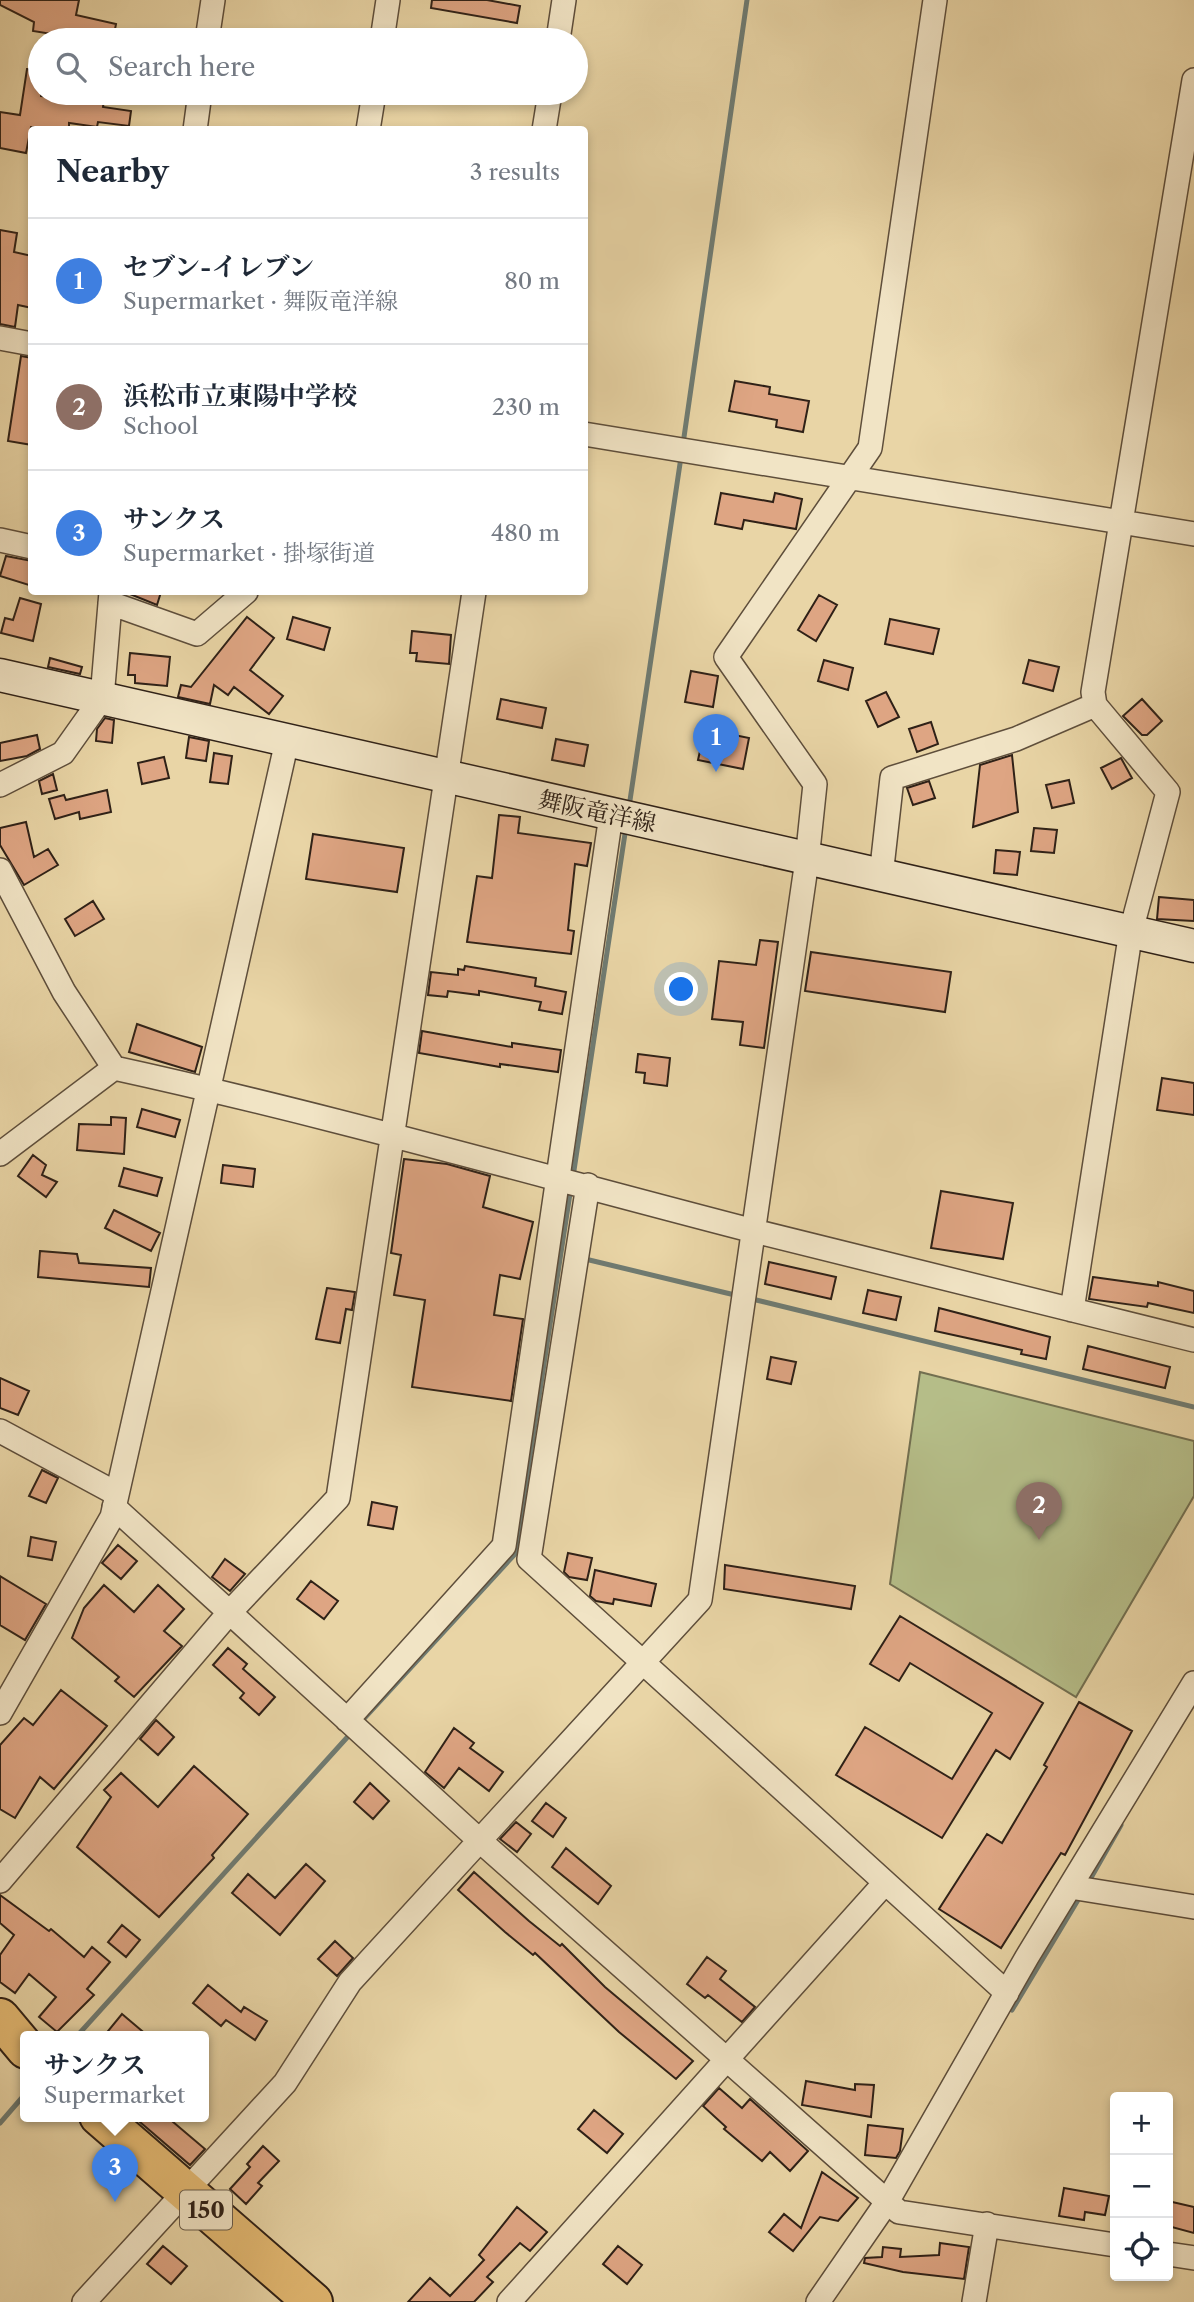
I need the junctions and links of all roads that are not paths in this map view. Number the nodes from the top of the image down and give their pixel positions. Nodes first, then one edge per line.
1 (213, 0) edge
2 (388, 0) edge
3 (564, 0) edge
4 (935, 0) edge
5 (210, 28) edge
6 (384, 28) edge
7 (560, 28) edge
8 (1194, 80) edge
9 (198, 105) edge
10 (371, 105) edge
11 (548, 105) edge
12 (196, 126) edge
13 (369, 126) edge
14 (545, 126) edge
15 (0, 338) edge
16 (28, 343) edge
17 (588, 435) edge
18 (849, 477) junction
19 (1121, 522) junction
20 (1194, 534) edge
21 (0, 540) edge
22 (28, 546) edge
23 (242, 595) edge
24 (474, 595) edge
25 (110, 597) edge
26 (0, 675) edge
27 (102, 698) junction
28 (1095, 705) junction
29 (288, 741) junction
30 (445, 778) junction
31 (0, 785) edge
32 (609, 815) junction
33 (807, 860) junction
34 (0, 870) edge
35 (881, 876) junction
36 (8, 903) edge
37 (1131, 931) junction
38 (1194, 946) edge
39 (114, 1068) junction
40 (208, 1089) junction
41 (393, 1137) junction
42 (0, 1154) edge
43 (557, 1178) junction
44 (588, 1185) junction
45 (751, 1230) junction
46 (1072, 1310) junction
47 (1194, 1340) edge
48 (0, 1432) edge
49 (115, 1501) junction
50 (229, 1613) junction
51 (643, 1662) junction
52 (1194, 1683) edge
53 (0, 1713) edge
54 (352, 1724) junction
55 (479, 1840) junction
56 (0, 1881) edge
57 (884, 1884) junction
58 (1070, 1887) junction
59 (1194, 1907) edge
60 (1007, 1993) junction
61 (0, 2018) edge
62 (20, 2042) edge
63 (726, 2057) junction
64 (106, 2122) edge
65 (186, 2193) junction
66 (887, 2202) junction
67 (987, 2224) junction
68 (1110, 2244) edge
69 (1173, 2255) edge
70 (1194, 2258) edge
71 (84, 2302) edge
72 (313, 2302) edge
73 (509, 2302) edge
74 (818, 2302) edge
75 (974, 2302) edge

1 - 5 street
2 - 6 street
3 - 7 street
4 - 18 street
8 - 19 street
9 - 12 street
10 - 13 street
11 - 14 street
15 - 16 street
17 - 18 street
18 - 19 street
18 - 33 street
19 - 20 street
19 - 28 street
21 - 22 street
23 - 25 street
24 - 30 street
25 - 27 street
26 - 27 main road, 舞阪竜洋線
27 - 29 main road, 舞阪竜洋線
27 - 31 street
28 - 35 street
28 - 37 street
29 - 30 main road, 舞阪竜洋線
29 - 40 street
30 - 32 main road, 舞阪竜洋線
30 - 41 street
32 - 33 main road, 舞阪竜洋線
32 - 43 street
33 - 35 main road, 舞阪竜洋線
33 - 45 street
34 - 36 street
35 - 37 main road, 舞阪竜洋線
36 - 39 street
37 - 38 main road, 舞阪竜洋線
37 - 46 street
39 - 40 street
39 - 42 street
40 - 41 street
40 - 49 street
41 - 43 street
41 - 50 street
43 - 44 street
43 - 54 street
44 - 45 street
44 - 51 street
45 - 46 street
45 - 51 street
46 - 47 street
48 - 49 street
49 - 50 street
49 - 53 street
50 - 54 street
50 - 56 street
51 - 55 street
51 - 57 street
52 - 58 street
54 - 55 street
55 - 63 street
55 - 65 street
57 - 60 street
57 - 63 street
58 - 59 street
58 - 60 street
60 - 66 street
61 - 62 highway
63 - 66 street
63 - 73 street
64 - 65 highway, 150
65 - 71 street
65 - 72 highway, 150
66 - 67 street
66 - 74 street
67 - 68 street
67 - 75 street
69 - 70 street

